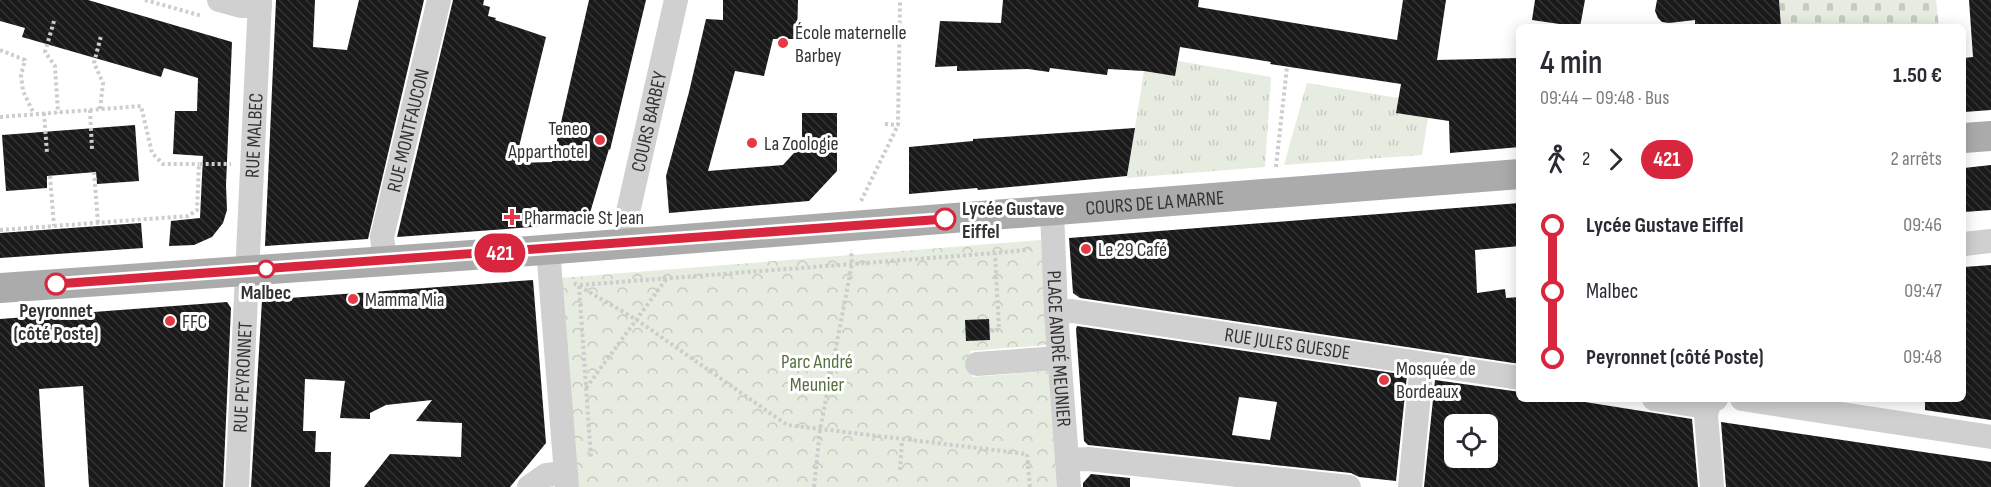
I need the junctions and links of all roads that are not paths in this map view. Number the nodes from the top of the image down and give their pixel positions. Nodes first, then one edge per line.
1 (439, 0) edge
2 (676, 0) edge
3 (260, 3) edge
4 (214, 9) edge
5 (1991, 136) edge
6 (1966, 138) edge
7 (1516, 174) edge
8 (1052, 211) junction
9 (1991, 241) edge
10 (627, 243) junction
11 (1966, 244) edge
12 (548, 249) junction
13 (385, 261) junction
14 (247, 270) junction
15 (0, 288) edge
16 (1056, 312) junction
17 (1059, 358) junction
18 (1422, 363) junction
19 (977, 364) dead end
20 (1516, 377) edge
21 (1674, 402) edge
22 (1704, 402) edge
23 (1711, 402) edge
24 (1762, 402) edge
25 (1991, 437) edge
26 (1067, 460) junction
27 (566, 480) edge
28 (237, 487) edge
29 (529, 487) edge
30 (1069, 487) edge
31 (1349, 487) edge
32 (1410, 487) edge
33 (1712, 487) edge

1 - 13 street, RUE MONTFAUCON
2 - 10 street, COURS BARBEY
3 - 4 street
3 - 14 street, RUE MALBEC
5 - 6 main road
7 - 8 main road, COURS DE LA MARNE
8 - 10 main road, COURS DE LA MARNE
8 - 16 street, PLACE ANDRÉ MEUNIER
9 - 11 street
10 - 12 main road, COURS DE LA MARNE
12 - 13 main road, COURS DE LA MARNE
12 - 27 street
13 - 14 main road, COURS DE LA MARNE
14 - 15 main road, COURS DE LA MARNE
14 - 28 street, RUE PEYRONNET
16 - 17 street, PLACE ANDRÉ MEUNIER
16 - 18 street, RUE JULES GUESDE
17 - 19 street
17 - 26 street, PLACE ANDRÉ MEUNIER
18 - 20 street, RUE JULES GUESDE
18 - 32 street
21 - 22 street
23 - 33 street
24 - 25 street
26 - 30 street, PLACE ANDRÉ MEUNIER
26 - 31 street
27 - 29 street

